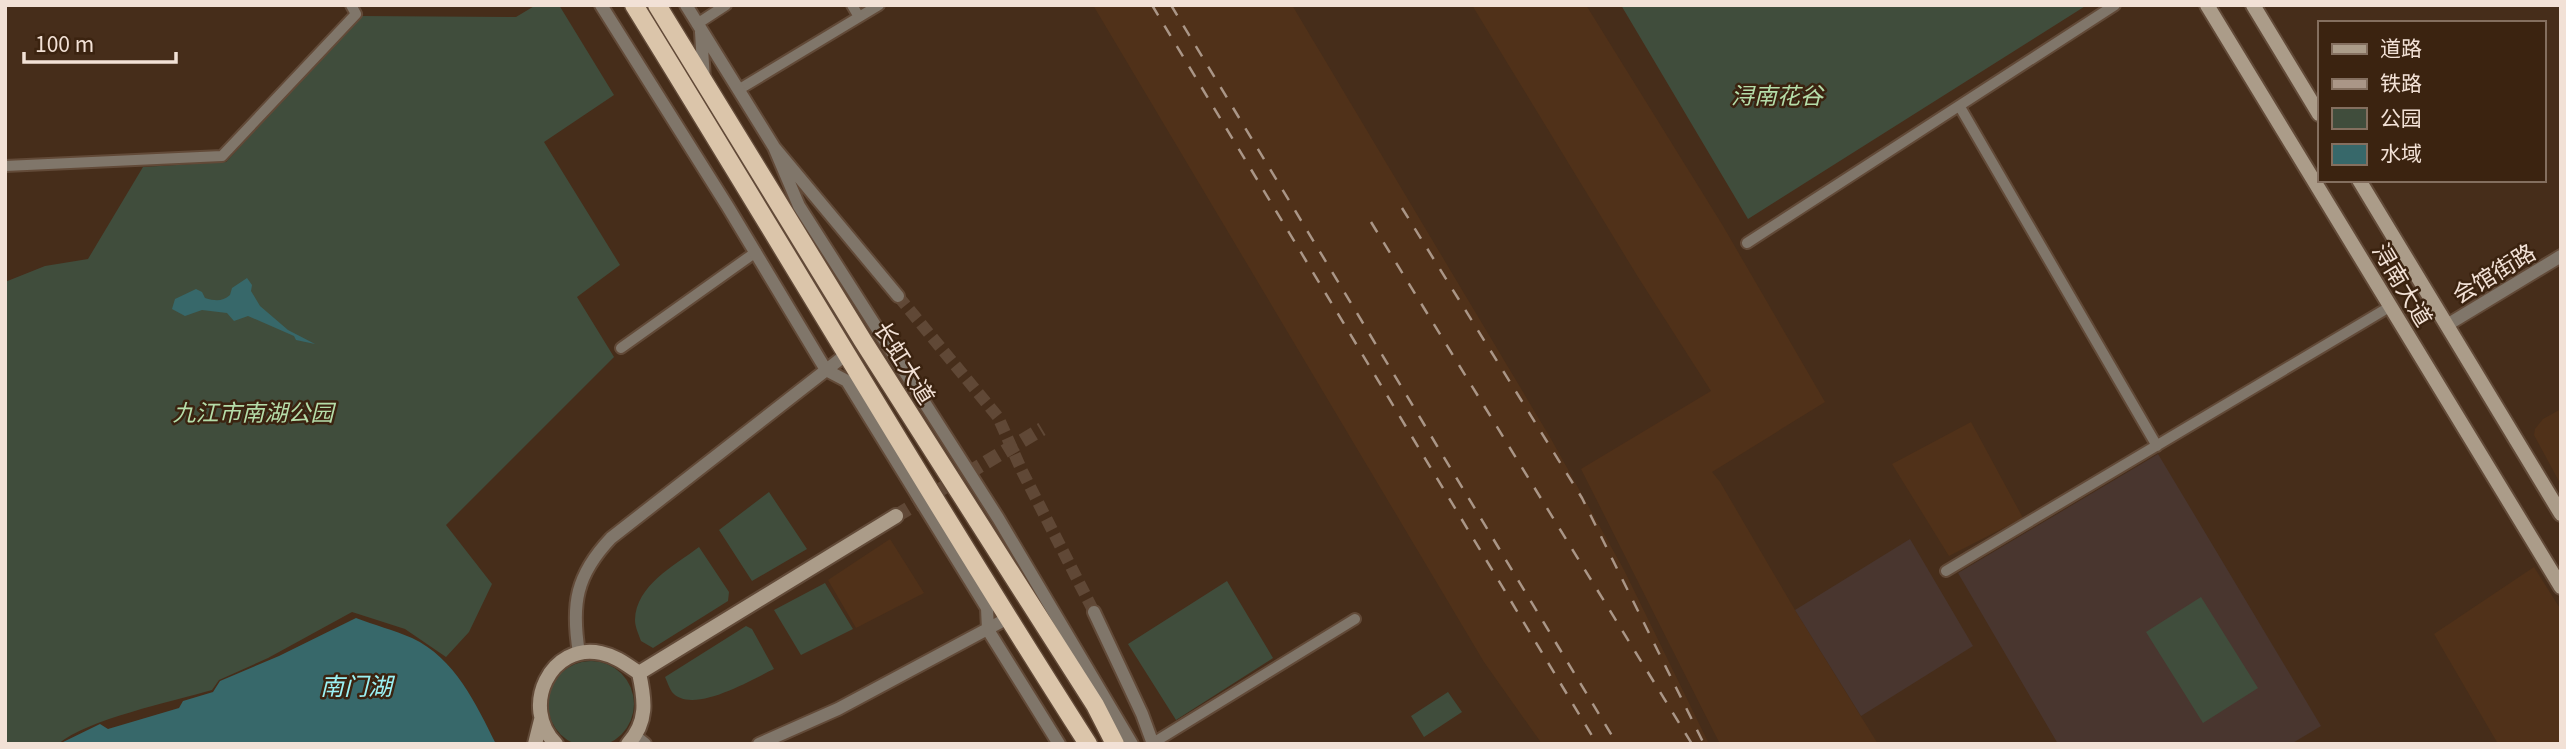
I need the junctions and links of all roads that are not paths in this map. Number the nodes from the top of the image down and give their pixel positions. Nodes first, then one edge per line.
1 (351, 5) edge
2 (601, 5) edge
3 (634, 5) edge
4 (657, 5) edge
5 (686, 5) edge
6 (726, 5) edge
7 (852, 5) edge
8 (879, 5) edge
9 (2115, 5) edge
10 (2207, 5) edge
11 (2253, 5) edge
12 (859, 18) junction
13 (699, 27) junction
14 (704, 80) junction
15 (738, 90) junction
16 (1960, 107) junction
17 (2318, 112) edge
18 (774, 147) junction
19 (5, 166) edge
20 (2361, 182) edge
21 (1746, 243) dead end
22 (756, 253) junction
23 (2561, 256) edge
24 (898, 296) tunnel mouth
25 (2391, 306) junction
26 (2448, 325) junction
27 (621, 348) dead end
28 (848, 353) junction
29 (826, 370) junction
30 (2157, 446) junction
31 (2561, 514) edge
32 (895, 516) tunnel mouth
33 (1946, 571) dead end
34 (2561, 587) edge
35 (1094, 612) tunnel mouth
36 (1008, 618) junction
37 (1355, 619) dead end
38 (988, 630) junction
39 (579, 653) junction
40 (639, 673) junction
41 (1095, 705) junction
42 (541, 720) junction
43 (636, 741) edge
44 (535, 744) edge
45 (556, 744) edge
46 (759, 744) edge
47 (1059, 744) edge
48 (1088, 744) edge
49 (1115, 744) edge
50 (1131, 744) edge
51 (1153, 744) edge

1 - 19 street
2 - 22 street
3 - 28 highway, 长虹大道
4 - 14 highway, 长虹大道
5 - 13 street
6 - 13 street
7 - 12 street
8 - 12 street
9 - 16 street
10 - 25 main road, 浔南大道
11 - 17 main road
12 - 15 street
13 - 14 street
13 - 15 street
14 - 41 highway, 长虹大道
15 - 18 street
16 - 21 street
16 - 30 street
18 - 24 street
18 - 50 street
20 - 26 main road, 浔南大道
22 - 27 street
22 - 29 street
23 - 26 street, 会馆街路
25 - 30 street
25 - 34 main road, 浔南大道
26 - 31 main road, 浔南大道
28 - 29 street
28 - 36 highway, 长虹大道
29 - 38 street
29 - 39 street
30 - 33 street
32 - 40 main road
35 - 51 street
36 - 38 street
36 - 48 highway, 长虹大道
37 - 51 street
38 - 46 street
38 - 47 street
39 - 40 main road
39 - 42 main road
40 - 43 main road
41 - 49 highway, 长虹大道
41 - 50 street
42 - 44 main road
42 - 45 main road

